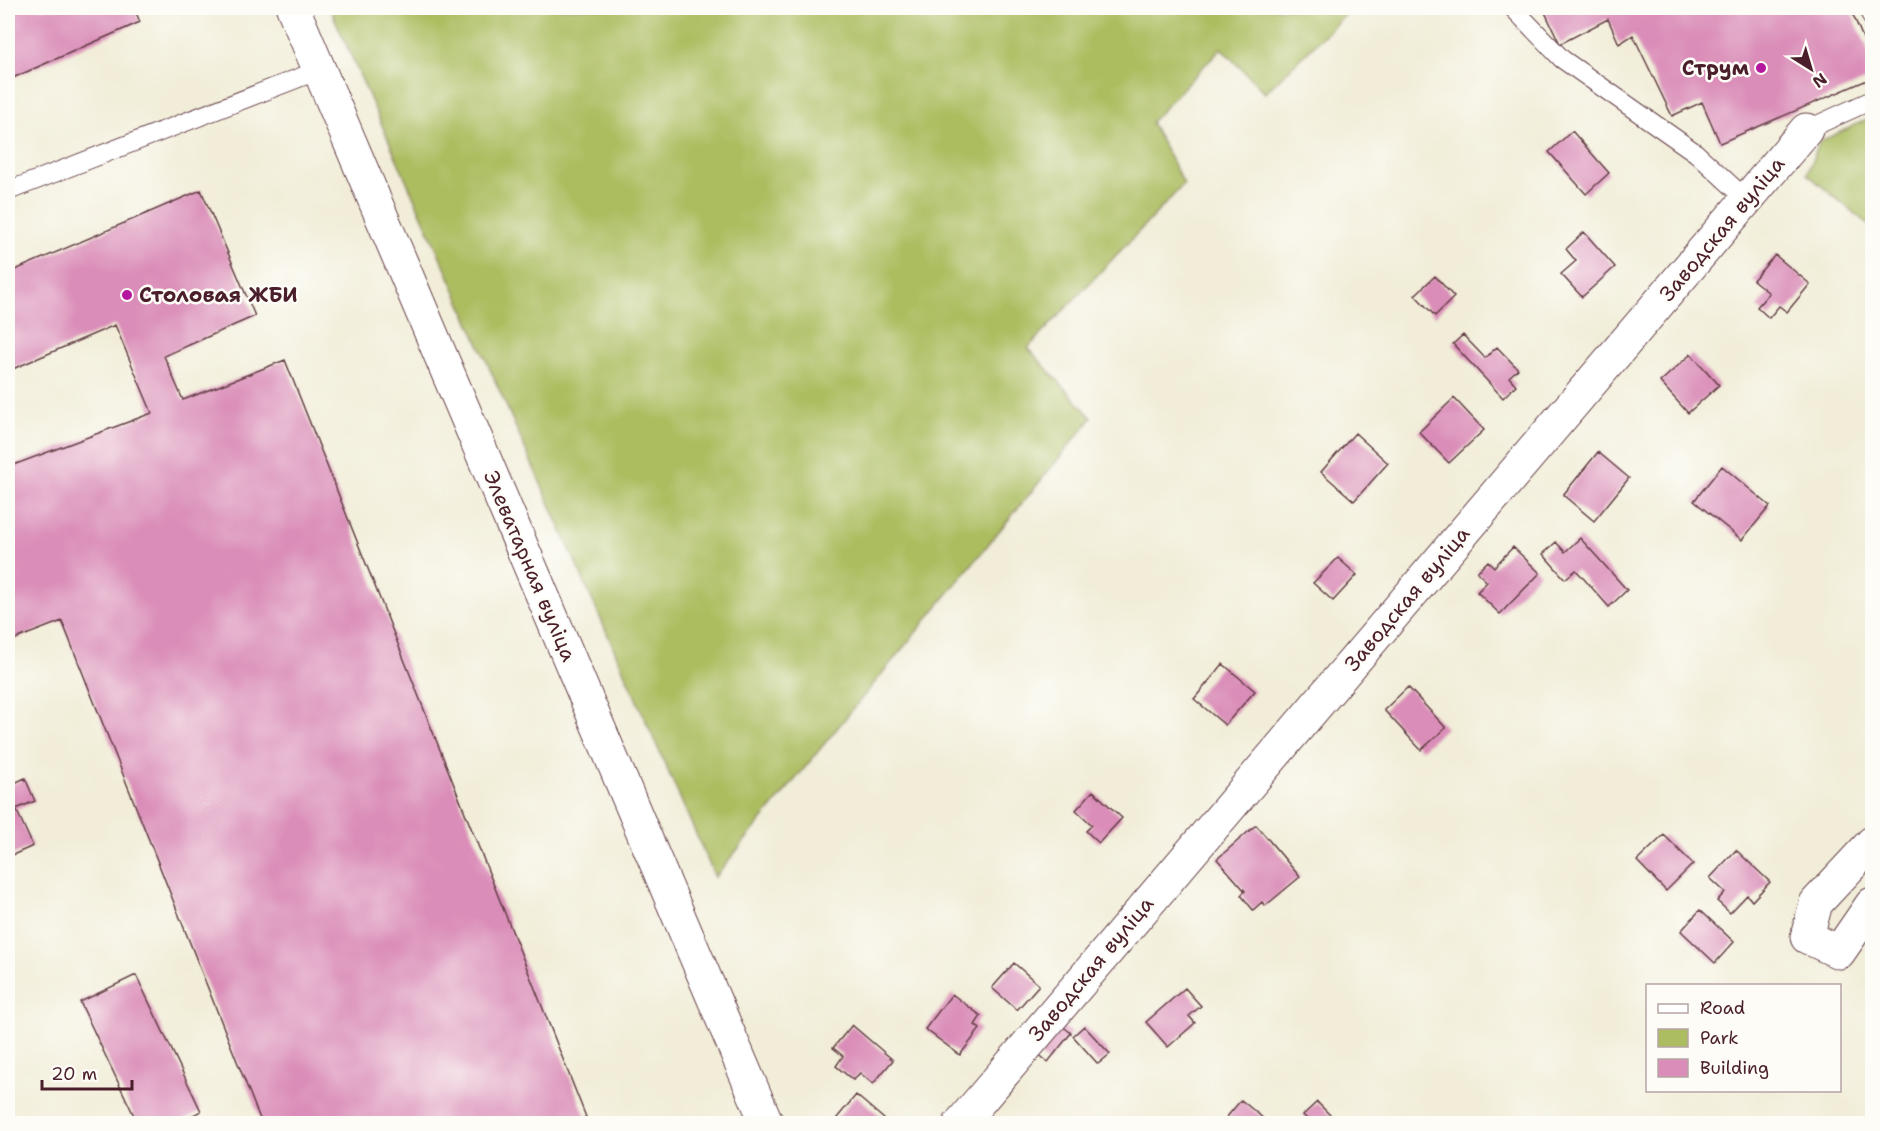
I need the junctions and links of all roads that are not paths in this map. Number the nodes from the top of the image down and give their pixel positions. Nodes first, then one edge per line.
1 (293, 8) edge
2 (1513, 8) edge
3 (1868, 8) edge
4 (1872, 18) edge
5 (319, 70) junction
6 (1872, 100) edge
7 (1806, 130) joint
8 (8, 191) edge
9 (1747, 200) junction
10 (1872, 843) edge
11 (1872, 904) edge
12 (767, 1124) edge
13 (960, 1124) edge

1 - 5 street, Элеватарная вуліца
2 - 9 lane
3 - 4 lane
5 - 8 lane
5 - 12 street, Элеватарная вуліца
6 - 7 lane, Заводская вуліца
7 - 9 street, Заводская вуліца
9 - 13 street, Заводская вуліца
10 - 11 street

